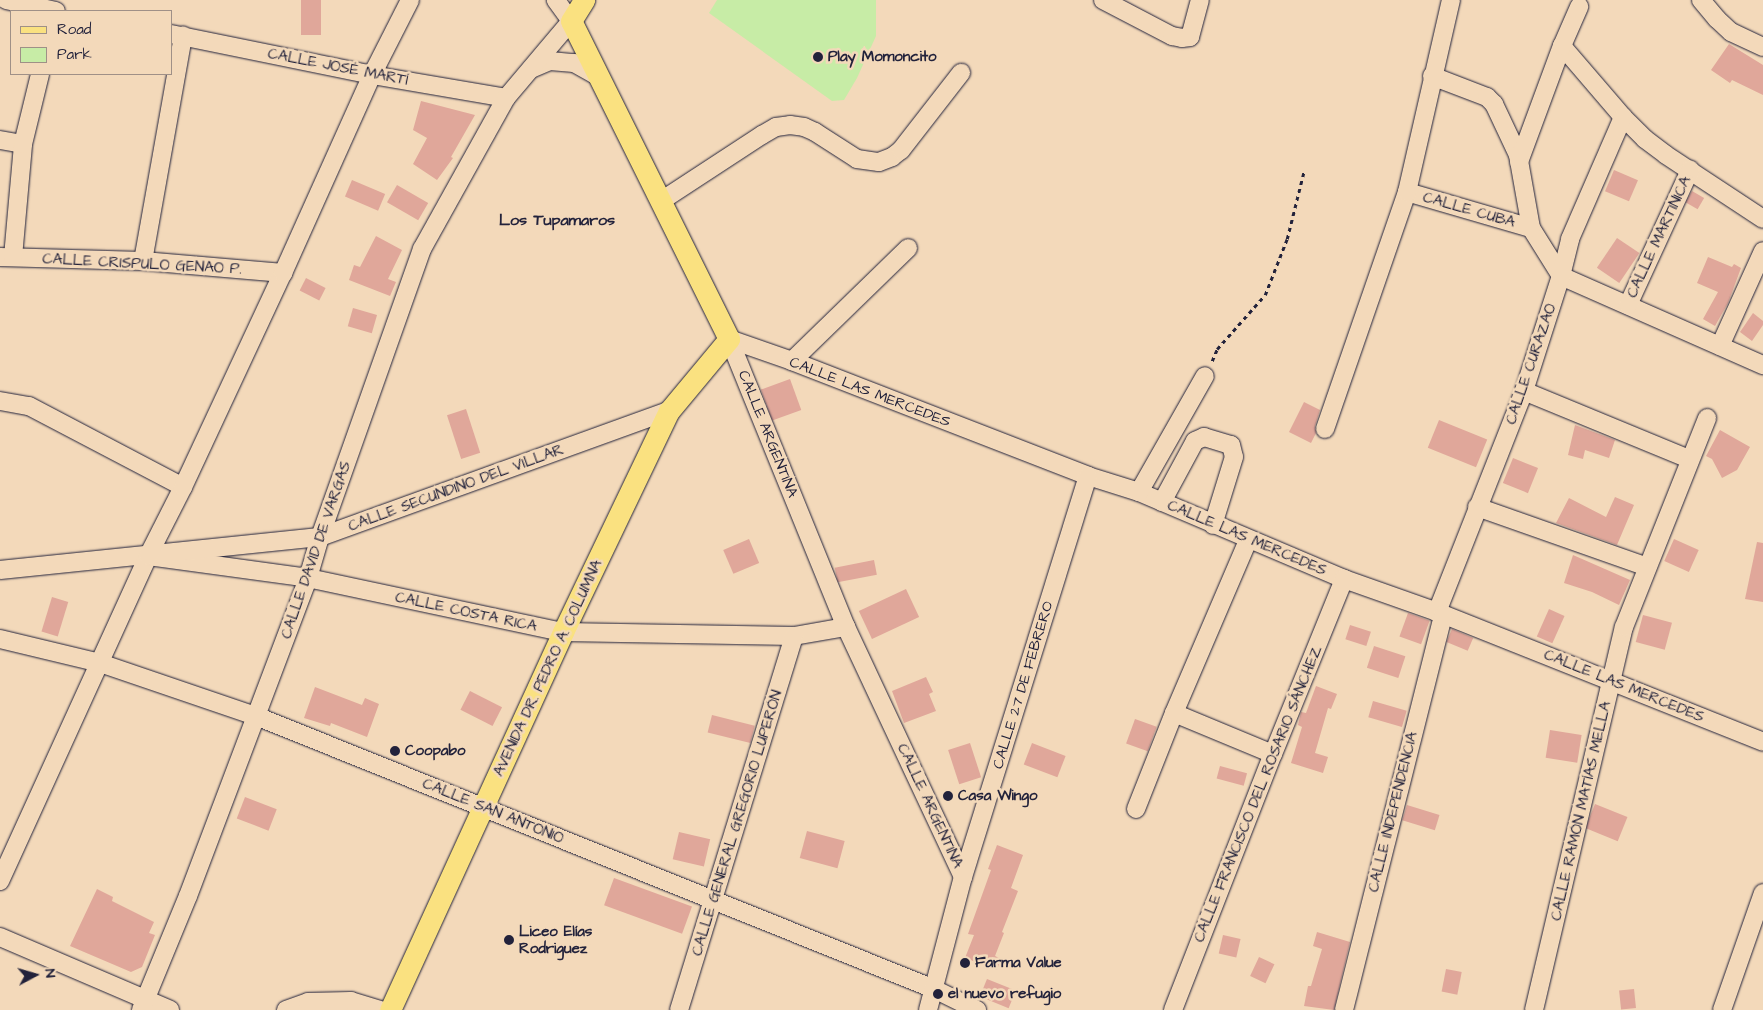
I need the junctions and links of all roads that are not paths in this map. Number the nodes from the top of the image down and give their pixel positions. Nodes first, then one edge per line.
1 (6, 0) edge
2 (410, 0) edge
3 (556, 0) edge
4 (584, 0) edge
5 (1103, 0) edge
6 (1200, 0) edge
7 (1450, 0) edge
8 (1701, 0) edge
9 (1579, 7) dead end
10 (51, 10) edge
11 (570, 21) junction
12 (177, 35) edge
13 (1562, 46) junction
14 (1763, 48) edge
15 (172, 67) edge
16 (531, 69) junction
17 (961, 73) dead end
18 (40, 75) edge
19 (171, 75) edge
20 (372, 75) junction
21 (1432, 76) junction
22 (600, 77) junction
23 (506, 98) junction
24 (1624, 117) junction
25 (0, 140) edge
26 (23, 144) junction
27 (1519, 162) junction
28 (1690, 170) junction
29 (1408, 192) junction
30 (660, 201) junction
31 (1763, 219) edge
32 (1531, 228) junction
33 (908, 248) dead end
34 (1763, 251) edge
35 (7, 257) edge
36 (142, 260) junction
37 (283, 273) junction
38 (1561, 276) junction
39 (1628, 305) junction
40 (729, 339) junction
41 (1720, 346) junction
42 (792, 361) junction
43 (1763, 365) edge
44 (1205, 376) road end
45 (1524, 390) junction
46 (0, 401) edge
47 (669, 411) junction
48 (1707, 418) dead end
49 (1325, 429) dead end
50 (1689, 460) junction
51 (1088, 476) junction
52 (183, 487) junction
53 (1139, 492) junction
54 (1162, 502) junction
55 (1477, 506) junction
56 (1214, 525) junction
57 (320, 537) junction
58 (1248, 540) junction
59 (148, 556) junction
60 (1647, 567) junction
61 (0, 570) edge
62 (308, 578) junction
63 (1344, 579) junction
64 (1440, 613) junction
65 (846, 627) junction
66 (563, 632) junction
67 (794, 636) junction
68 (0, 639) edge
69 (100, 663) junction
70 (1612, 681) junction
71 (1174, 713) junction
72 (256, 716) junction
73 (1763, 742) edge
74 (1273, 754) junction
75 (484, 807) junction
76 (1136, 810) dead end
77 (963, 877) junction
78 (0, 881) edge
79 (1763, 893) edge
80 (713, 900) junction
81 (0, 937) edge
82 (934, 988) junction
83 (143, 1005) edge
84 (170, 1010) edge
85 (286, 1010) edge
86 (380, 1010) edge
87 (390, 1010) edge
88 (679, 1010) edge
89 (928, 1010) edge
90 (977, 1010) edge
91 (1173, 1010) edge
92 (1344, 1010) edge
93 (1534, 1010) edge
94 (1722, 1010) edge

1 - 10 street
2 - 20 street
3 - 11 street, CALLE ARGENTINA
4 - 11 main road
5 - 6 street
7 - 21 street
8 - 14 street
9 - 13 street
11 - 16 street, CALLE DAVID DE VARGAS
11 - 22 main road, CALLE ARGENTINA
12 - 15 street
12 - 20 street, CALLE JOSÉ MARTÍ
13 - 24 street
13 - 27 street
16 - 22 street
16 - 23 street, CALLE DAVID DE VARGAS
17 - 30 street
18 - 26 street
19 - 36 street
20 - 23 street, CALLE JOSÉ MARTÍ
20 - 37 street
21 - 27 street
21 - 29 street
22 - 30 main road, CALLE ARGENTINA
23 - 57 street, CALLE DAVID DE VARGAS
24 - 28 street
24 - 38 street, CALLE CURAZAO
25 - 26 street
26 - 35 street
27 - 32 street
28 - 31 street
28 - 39 street, CALLE MARTINICA
29 - 32 street, CALLE CUBA
29 - 49 street
30 - 40 main road, CALLE ARGENTINA
32 - 38 street
33 - 42 street
34 - 41 street
35 - 36 street, CALLE CRISPULO GENAO P.
36 - 37 street, CALLE CRISPULO GENAO P.
37 - 52 street
38 - 39 street
38 - 45 street, CALLE CURAZAO
39 - 41 street
40 - 42 street, CALLE LAS MERCEDES
40 - 47 main road, AVENIDA DR. PEDRO A. COLUMNA
40 - 65 street, CALLE ARGENTINA
41 - 43 street
42 - 51 street, CALLE LAS MERCEDES
44 - 53 street
45 - 50 street
45 - 55 street, CALLE CURAZAO
46 - 52 street
47 - 57 street, CALLE SECUNDINO DEL VILLAR
47 - 66 main road, AVENIDA DR. PEDRO A. COLUMNA
48 - 50 street, CALLE RAMÓN MATÍAS MELLA
50 - 60 street, CALLE RAMÓN MATÍAS MELLA
51 - 53 street, CALLE LAS MERCEDES
51 - 77 street, CALLE 27 DE FEBRERO
52 - 59 street
53 - 54 street, CALLE LAS MERCEDES
54 - 56 street, CALLE LAS MERCEDES
54 - 56 street
55 - 60 street
55 - 64 street, CALLE CURAZAO
56 - 58 street, CALLE LAS MERCEDES
57 - 59 street, CALLE SECUNDINO DEL VILLAR
57 - 62 street, CALLE DAVID DE VARGAS
58 - 63 street, CALLE LAS MERCEDES
58 - 71 street
59 - 61 street, CALLE SECUNDINO DEL VILLAR
59 - 62 street, CALLE COSTA RICA
59 - 69 street
60 - 70 street, CALLE RAMÓN MATÍAS MELLA
62 - 66 street, CALLE COSTA RICA
62 - 72 street, CALLE DAVID DE VARGAS
63 - 64 street, CALLE LAS MERCEDES
63 - 74 street, CALLE FRANCISCO DEL ROSARIO SÁNCHEZ
64 - 70 street, CALLE LAS MERCEDES
64 - 92 street, CALLE INDEPENDENCIA
65 - 67 street, CALLE COSTA RICA
65 - 77 street, CALLE ARGENTINA
66 - 67 street, CALLE COSTA RICA
66 - 75 main road, AVENIDA DR. PEDRO A. COLUMNA
67 - 80 street, CALLE GENERAL GREGORIO LUPERÓN
68 - 69 street, CALLE SAN ANTONIO
69 - 72 street, CALLE SAN ANTONIO
69 - 78 street
70 - 73 street, CALLE LAS MERCEDES
70 - 93 street, CALLE RAMÓN MATÍAS MELLA
71 - 74 street
71 - 76 street
72 - 75 street, CALLE SAN ANTONIO
72 - 83 street, CALLE DAVID DE VARGAS
74 - 91 street, CALLE FRANCISCO DEL ROSARIO SÁNCHEZ
75 - 80 street, CALLE SAN ANTONIO
75 - 87 main road, AVENIDA DR. PEDRO A. COLUMNA
77 - 82 street, CALLE 27 DE FEBRERO
79 - 94 street
80 - 82 street, CALLE SAN ANTONIO
80 - 88 street, CALLE GENERAL GREGORIO LUPERÓN
81 - 83 street
82 - 89 street, CALLE 27 DE FEBRERO
82 - 90 street, CALLE SAN ANTONIO
83 - 84 street
85 - 86 street

